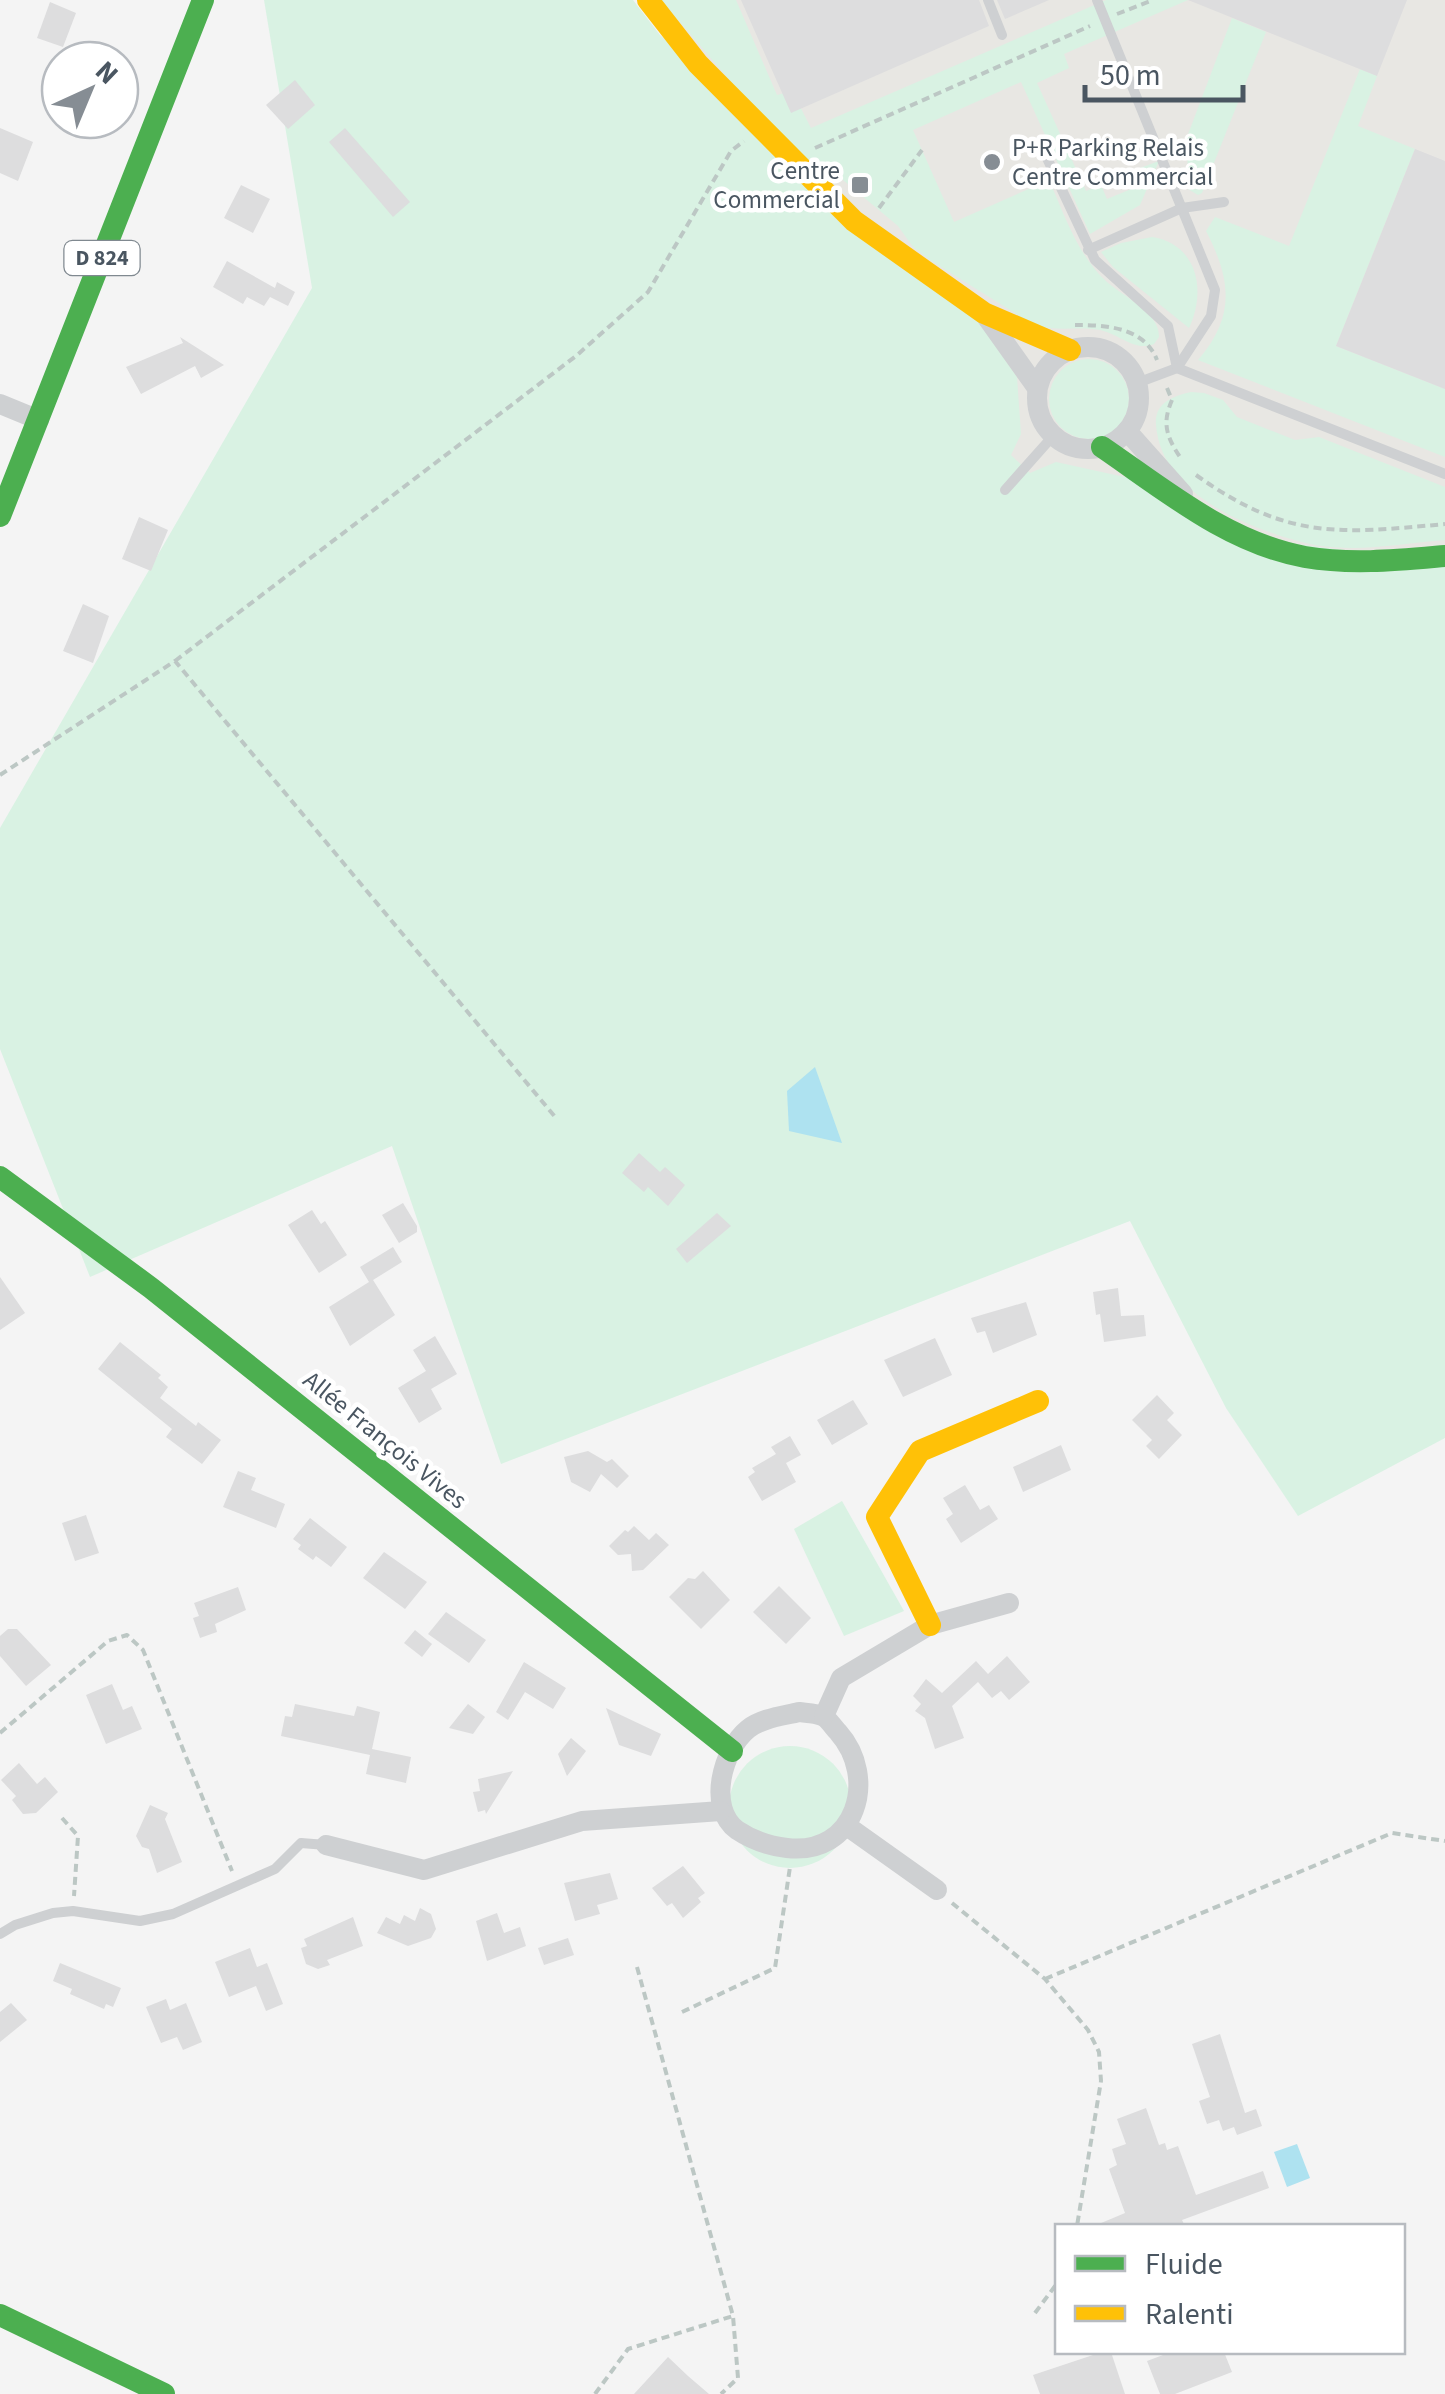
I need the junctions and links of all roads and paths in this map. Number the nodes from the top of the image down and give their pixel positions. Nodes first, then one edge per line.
1 (203, 0) edge
2 (648, 0) edge
3 (988, 0) edge
4 (1098, 0) edge
5 (1153, 0) edge
6 (1105, 19) junction
7 (1002, 35) dead end
8 (759, 128) junction
9 (922, 150) dead end
10 (806, 152) dead end
11 (1046, 156) dead end
12 (1224, 202) dead end
13 (879, 208) dead end
14 (1182, 208) junction
15 (1088, 250) junction
16 (984, 313) junction
17 (1070, 350) junction
18 (1176, 368) junction
19 (1136, 383) junction
20 (1037, 388) junction
21 (0, 404) edge
22 (39, 420) junction
23 (1127, 430) junction
24 (1053, 436) junction
25 (1102, 448) junction
26 (1445, 474) edge
27 (1005, 490) dead end
28 (1197, 511) junction
29 (0, 516) edge
30 (1445, 556) edge
31 (175, 661) junction
32 (0, 775) edge
33 (556, 1118) dead end
34 (0, 1177) edge
35 (1038, 1401) dead end
36 (1010, 1603) dead end
37 (930, 1625) junction
38 (824, 1716) junction
39 (0, 1733) edge
40 (732, 1751) junction
41 (721, 1811) junction
42 (62, 1818) dead end
43 (847, 1826) junction
44 (1445, 1841) edge
45 (326, 1846) joint
46 (792, 1849) junction
47 (238, 1885) junction
48 (937, 1890) joint
49 (73, 1911) junction
50 (0, 1934) edge
51 (637, 1967) dead end
52 (1045, 1979) junction
53 (682, 2012) dead end
54 (1077, 2224) edge
55 (1055, 2286) edge
56 (1035, 2313) dead end
57 (0, 2316) edge
58 (733, 2316) junction
59 (164, 2394) edge
60 (595, 2394) edge
61 (721, 2394) edge

1 - 22 street, D 824
2 - 8 street
3 - 7 lane
4 - 6 lane
5 - 6 path
6 - 10 path
6 - 14 lane
8 - 16 street
8 - 31 path
9 - 13 path
11 - 15 lane
12 - 14 lane
14 - 15 lane
14 - 18 lane
15 - 18 lane
16 - 17 street
16 - 20 street
17 - 19 street
17 - 20 street
18 - 19 lane
18 - 26 lane
19 - 23 street
20 - 24 street
21 - 22 street
22 - 29 street, D 824
23 - 25 street
23 - 28 street
24 - 25 street
24 - 27 lane
25 - 28 street
28 - 30 street
31 - 32 path
31 - 33 path
34 - 40 street, Allée François Vives
35 - 37 street
36 - 37 street
37 - 38 street
38 - 40 street
38 - 43 street
39 - 47 path
40 - 41 street
41 - 45 street
41 - 46 street
42 - 49 path
43 - 46 street
43 - 48 street
44 - 52 path
45 - 47 lane
46 - 53 path
47 - 49 lane
48 - 52 path
49 - 50 lane
51 - 58 path
52 - 54 path
55 - 56 path
57 - 59 street
58 - 60 path
58 - 61 path

